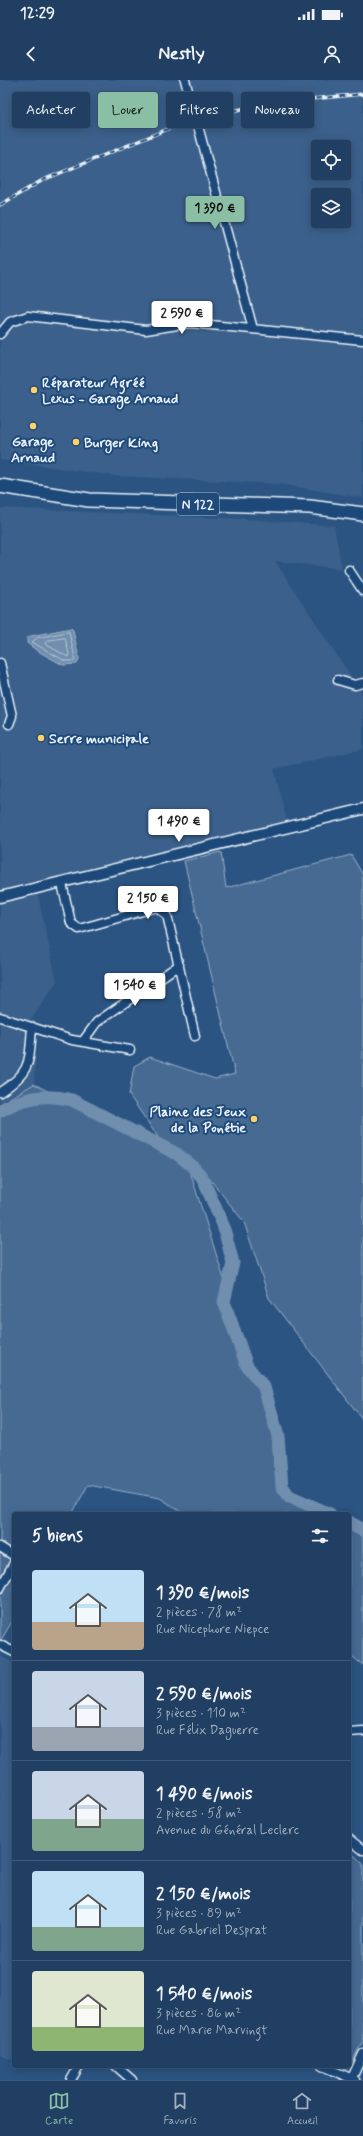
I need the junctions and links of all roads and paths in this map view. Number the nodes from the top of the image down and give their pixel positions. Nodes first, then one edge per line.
1 (185, 80) edge
2 (188, 92) edge
3 (199, 128) tunnel mouth
4 (253, 329) junction
5 (0, 334) edge
6 (363, 340) edge
7 (0, 486) edge
8 (363, 514) edge
9 (349, 570) dead end
10 (363, 591) edge
11 (0, 664) edge
12 (338, 680) dead end
13 (363, 684) edge
14 (9, 724) dead end
15 (363, 809) edge
16 (363, 816) edge
17 (63, 888) junction
18 (0, 897) edge
19 (0, 903) edge
20 (179, 965) junction
21 (0, 1017) edge
22 (32, 1027) junction
23 (195, 1036) dead end
24 (83, 1041) junction
25 (130, 1050) dead end
26 (0, 1092) edge
27 (0, 1547) edge
28 (12, 1555) edge
29 (12, 1567) edge
30 (0, 1588) edge
31 (0, 1645) edge
32 (12, 1651) edge
33 (363, 1731) edge
34 (351, 1732) edge
35 (351, 1840) edge
36 (363, 1850) edge
37 (363, 2054) edge
38 (78, 2068) edge
39 (118, 2068) edge
40 (327, 2068) edge
41 (353, 2079) edge
42 (71, 2080) edge
43 (132, 2080) edge

1 - 2 street
3 - 4 street
4 - 5 street
4 - 6 street
7 - 8 main road, N 122
9 - 10 street
11 - 14 street
12 - 13 street
15 - 18 street
16 - 17 street
17 - 19 street
17 - 20 street
20 - 23 street
20 - 24 street
21 - 22 street
22 - 24 street
22 - 26 street
24 - 25 street
27 - 28 street
29 - 30 street
31 - 32 street
33 - 34 street
35 - 36 street
37 - 41 street
38 - 42 street
39 - 43 street
40 - 41 street

